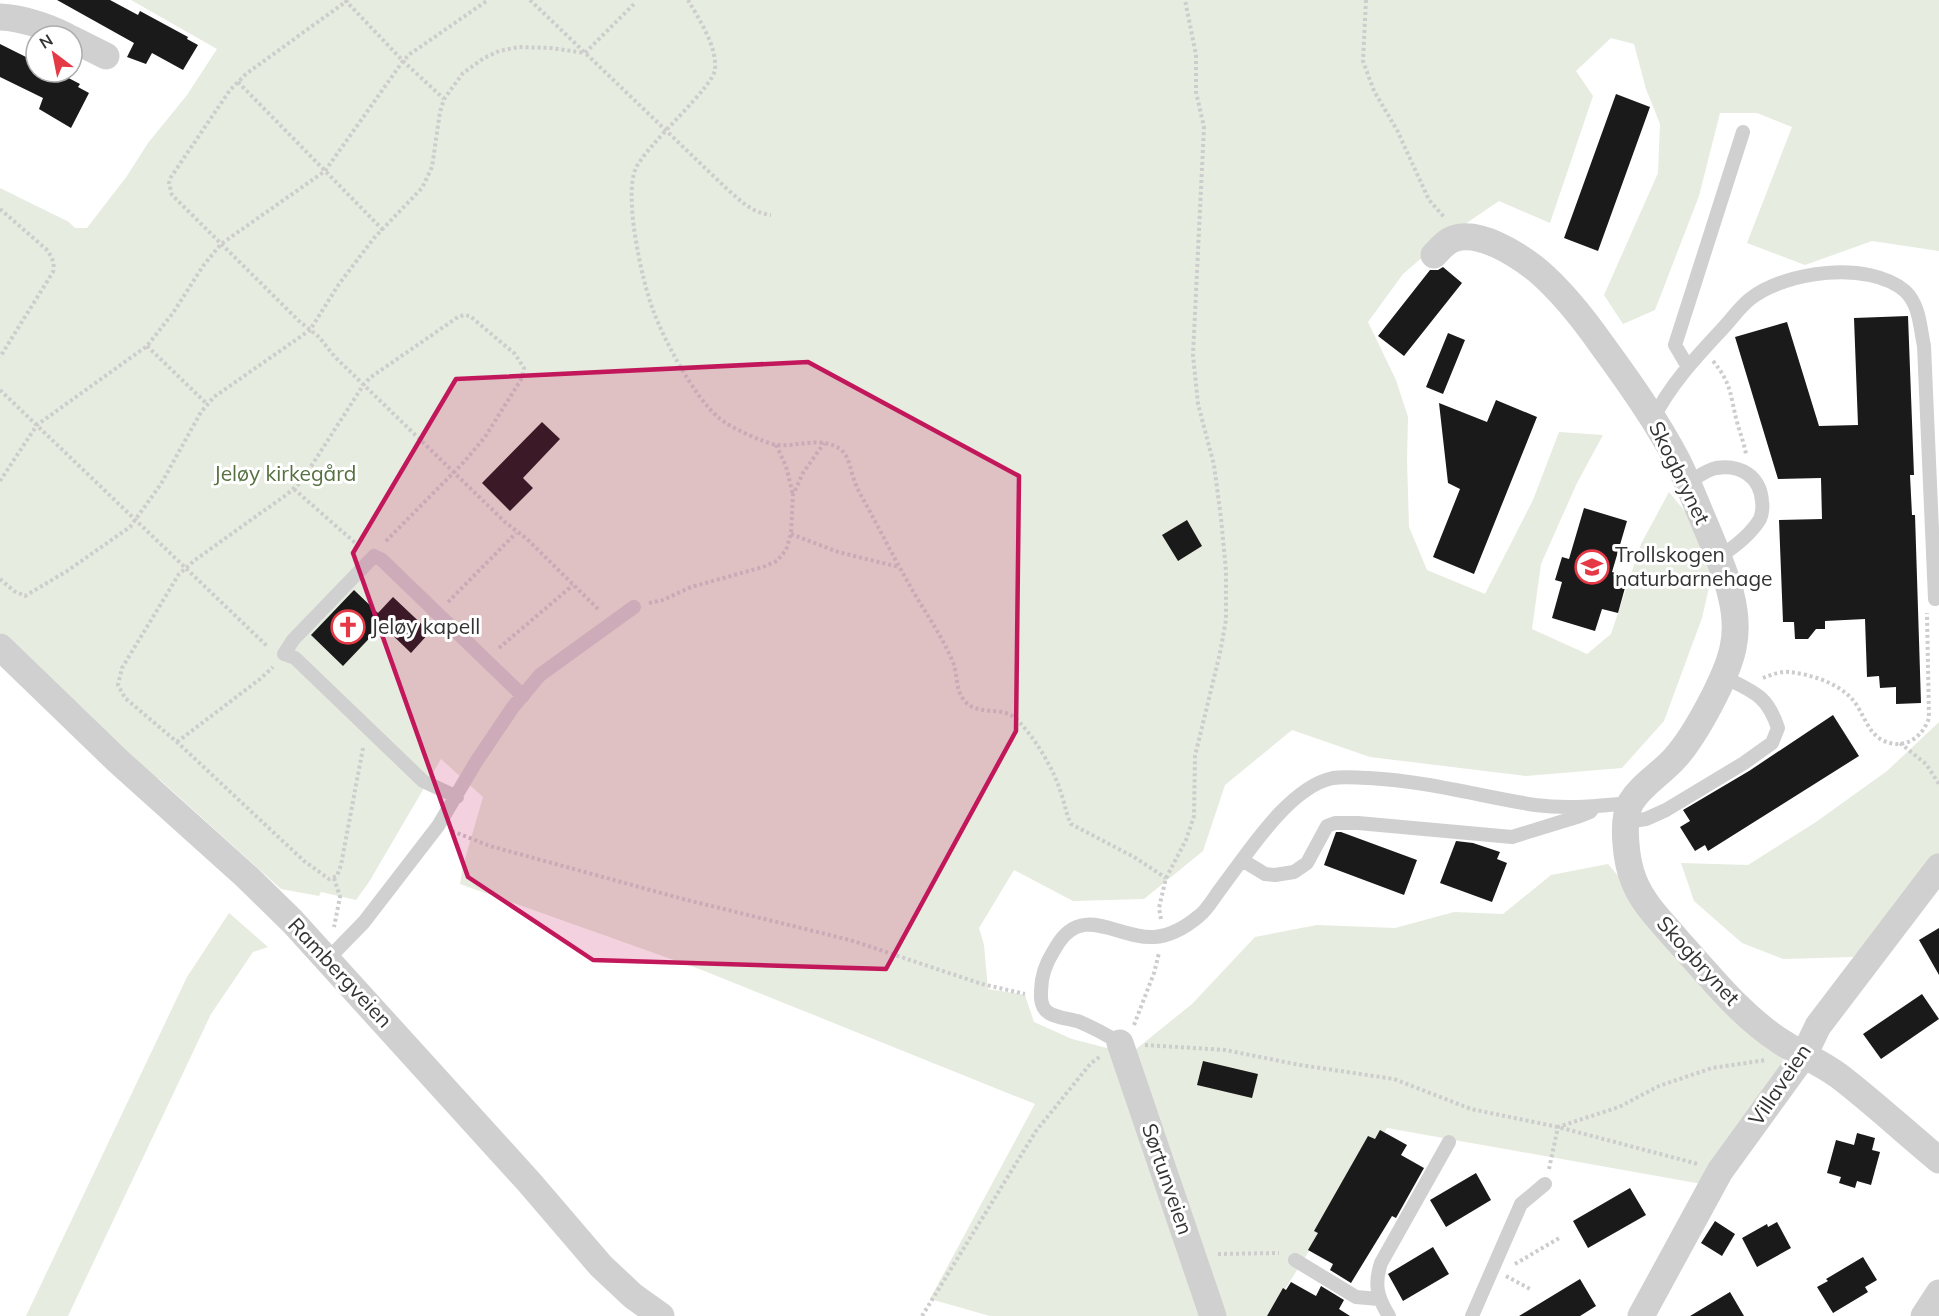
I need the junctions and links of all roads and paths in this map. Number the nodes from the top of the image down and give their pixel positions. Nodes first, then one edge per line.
1 (488, 0) edge
2 (530, 0) edge
3 (688, 0) edge
4 (1185, 0) edge
5 (1366, 0) edge
6 (346, 1) edge
7 (635, 3) dead end
8 (0, 17) edge
9 (32, 24) edge
10 (84, 45) edge
11 (585, 52) junction
12 (106, 56) dead end
13 (403, 61) junction
14 (238, 82) junction
15 (444, 99) junction
16 (665, 130) junction
17 (1743, 132) dead end
18 (325, 171) junction
19 (0, 209) edge
20 (771, 214) dead end
21 (383, 230) junction
22 (1459, 237) junction
23 (221, 244) junction
24 (1434, 255) dead end
25 (310, 330) junction
26 (147, 346) junction
27 (1704, 349) junction
28 (0, 357) edge
29 (1688, 367) junction
30 (364, 384) junction
31 (0, 390) edge
32 (207, 404) junction
33 (1653, 419) junction
34 (37, 425) junction
35 (824, 442) junction
36 (776, 445) junction
37 (1747, 458) dead end
38 (455, 472) junction
39 (0, 481) edge
40 (1687, 483) junction
41 (294, 489) junction
42 (793, 495) junction
43 (136, 521) junction
44 (516, 532) junction
45 (791, 534) junction
46 (374, 556) junction
47 (1719, 557) junction
48 (900, 567) junction
49 (185, 568) junction
50 (0, 579) edge
51 (573, 585) junction
52 (1935, 599) joint
53 (634, 607) joint
54 (437, 613) junction
55 (612, 623) junction
56 (0, 647) edge
57 (284, 654) junction
58 (484, 660) junction
59 (1730, 680) junction
60 (523, 696) junction
61 (374, 735) junction
62 (177, 742) junction
63 (1900, 743) junction
64 (1939, 784) edge
65 (457, 796) junction
66 (1595, 806) junction
67 (1629, 812) junction
68 (438, 826) junction
69 (1242, 860) junction
70 (1939, 867) edge
71 (334, 878) junction
72 (1166, 878) junction
73 (1164, 936) junction
74 (328, 959) junction
75 (1040, 998) junction
76 (1120, 1043) junction
77 (1804, 1054) junction
78 (1558, 1127) junction
79 (1449, 1142) dead end
80 (1939, 1160) edge
81 (1720, 1171) junction
82 (1545, 1184) joint
83 (1561, 1237) dead end
84 (1193, 1255) junction
85 (1295, 1260) joint
86 (1494, 1276) junction
87 (1530, 1289) dead end
88 (1939, 1293) edge
89 (1379, 1299) junction
90 (661, 1316) edge
91 (922, 1316) edge
92 (1213, 1316) edge
93 (1389, 1316) edge
94 (1472, 1316) edge
95 (1641, 1316) edge
96 (1924, 1316) edge

1 - 13 path
2 - 11 path
3 - 16 path
4 - 72 path
5 - 22 path
6 - 13 path
6 - 14 path
7 - 11 path
8 - 9 street
10 - 12 street
11 - 15 path
11 - 16 path
13 - 15 path
13 - 18 path
14 - 18 path
14 - 23 path
15 - 21 path
16 - 20 path
16 - 36 path
17 - 29 lane
18 - 21 path
18 - 23 path
19 - 28 path
21 - 25 path
22 - 24 street
22 - 33 street, Skogbrynet
23 - 25 path
23 - 26 path
25 - 30 path
25 - 32 path
26 - 32 path
26 - 34 path
27 - 29 lane
27 - 37 path
27 - 52 lane
29 - 33 lane
30 - 38 path
30 - 38 path
30 - 41 path
31 - 34 path
32 - 43 path
33 - 40 street, Skogbrynet
34 - 39 path
34 - 43 path
35 - 36 path
35 - 42 path
35 - 48 path
36 - 42 path
38 - 44 path
38 - 46 path
40 - 47 street, Skogbrynet
40 - 47 lane
41 - 46 path
41 - 49 path
42 - 45 path
43 - 49 path
43 - 50 path
44 - 51 path
44 - 54 path
45 - 48 path
45 - 53 path
46 - 54 lane
46 - 57 lane
47 - 59 street, Skogbrynet
48 - 72 path
49 - 57 path
49 - 62 path
51 - 55 path
51 - 58 path
52 - 63 path
53 - 55 lane
54 - 58 lane
55 - 60 lane
56 - 74 street, Rambergveien
57 - 61 lane
57 - 62 path
58 - 60 lane
59 - 63 path
59 - 67 street, Skogbrynet
59 - 67 lane
60 - 65 lane
61 - 65 lane
61 - 71 path
62 - 71 path
63 - 64 path
65 - 68 lane
66 - 67 lane
66 - 69 lane
66 - 69 lane
67 - 77 street, Skogbrynet
68 - 74 lane
68 - 75 path
69 - 73 lane
70 - 77 street, Villaveien
71 - 74 path
72 - 73 path
73 - 75 lane
73 - 76 path
74 - 90 street, Rambergveien
75 - 76 lane
76 - 78 path
76 - 84 street, Sørtunveien
76 - 91 path
77 - 78 path
77 - 80 street, Skogbrynet
77 - 81 street, Villaveien
78 - 81 path
78 - 82 path
79 - 89 lane
81 - 95 street, Villaveien
82 - 86 lane
83 - 86 path
84 - 85 path
84 - 92 street, Sørtunveien
85 - 89 lane
86 - 87 path
86 - 94 lane
88 - 96 street
89 - 93 lane

